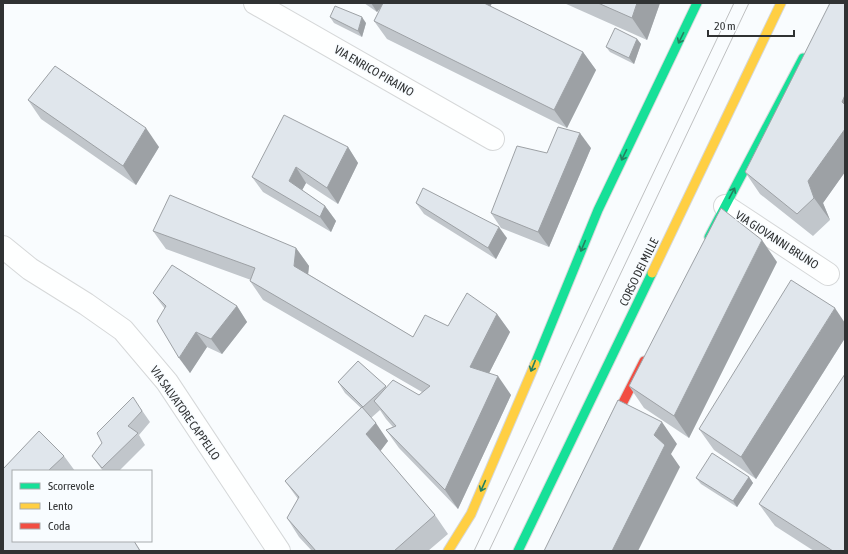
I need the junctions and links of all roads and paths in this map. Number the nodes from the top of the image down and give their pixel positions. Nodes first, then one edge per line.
1 (255, 3) edge
2 (698, 3) edge
3 (775, 5) edge
4 (806, 51) edge
5 (493, 139) dead end
6 (725, 206) junction
7 (3, 248) edge
8 (703, 248) edge
9 (3, 264) edge
10 (30, 269) junction
11 (828, 274) dead end
12 (649, 353) edge
13 (605, 437) edge
14 (279, 551) edge
15 (448, 551) edge
16 (518, 551) edge

1 - 5 street, VIA ENRICO PIRAINO
2 -> 15 street
3 - 16 street, CORSO DEI MILLE
6 -> 4 street
6 - 8 street
6 - 11 street, VIA GIOVANNI BRUNO
7 - 10 street, VIA SALVATORE CAPPELLO
9 - 10 street, VIA SALVATORE CAPPELLO
10 - 14 street, VIA SALVATORE CAPPELLO
12 - 13 street

